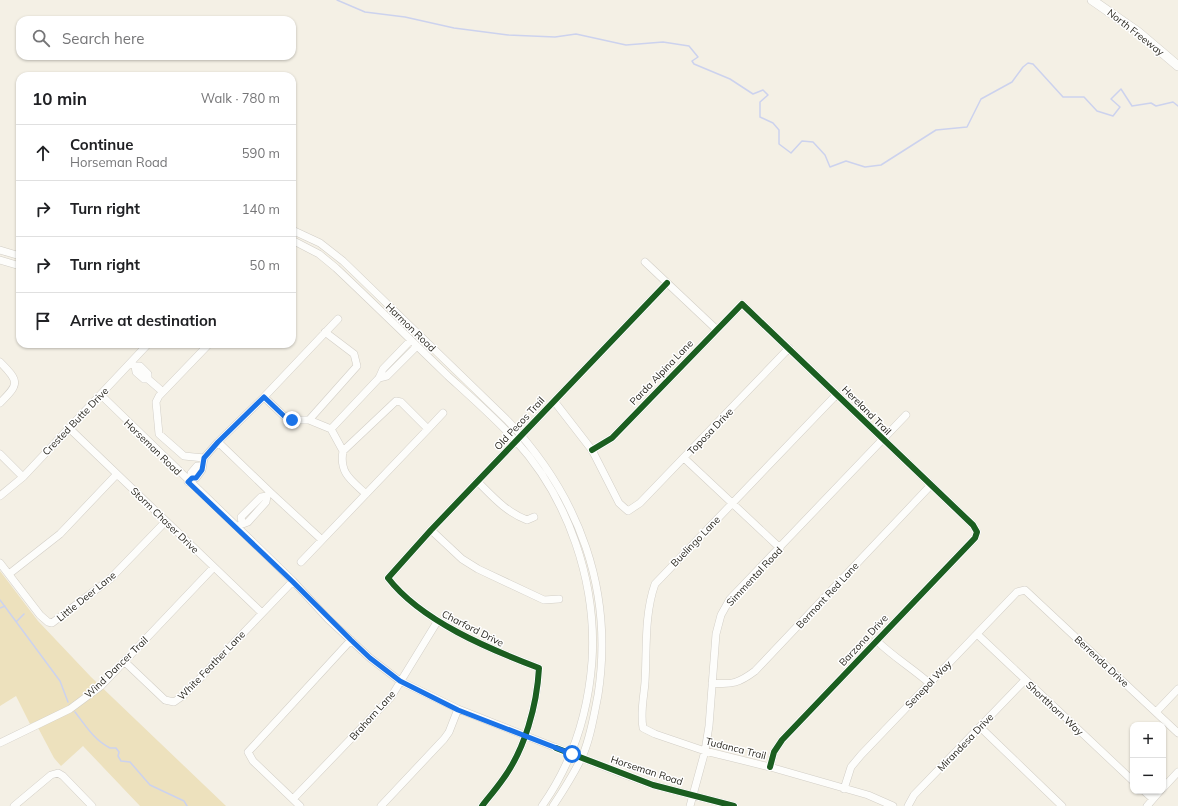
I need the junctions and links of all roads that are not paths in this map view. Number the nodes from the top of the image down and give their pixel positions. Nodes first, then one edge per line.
1 (1092, 0) edge
2 (1178, 66) edge
3 (296, 232) edge
4 (296, 242) edge
5 (0, 250) edge
6 (16, 255) edge
7 (0, 260) edge
8 (645, 262) dead end
9 (16, 265) edge
10 (667, 283) junction
11 (742, 304) joint
12 (338, 319) dead end
13 (716, 329) junction
14 (325, 332) junction
15 (411, 340) junction
16 (417, 346) junction
17 (145, 348) edge
18 (205, 348) edge
19 (789, 348) junction
20 (0, 362) edge
21 (133, 364) junction
22 (379, 378) junction
23 (163, 392) junction
24 (837, 394) junction
25 (101, 395) junction
26 (264, 397) junction
27 (554, 400) junction
28 (0, 403) edge
29 (443, 413) dead end
30 (906, 415) dead end
31 (309, 420) junction
32 (69, 428) junction
33 (331, 429) junction
34 (428, 429) junction
35 (518, 438) junction
36 (883, 441) junction
37 (218, 442) junction
38 (592, 450) junction
39 (343, 451) junction
40 (0, 454) edge
41 (204, 458) junction
42 (684, 458) junction
43 (117, 474) junction
44 (23, 476) junction
45 (190, 480) junction
46 (477, 481) junction
47 (930, 485) junction
48 (268, 494) junction
49 (366, 494) junction
50 (0, 496) edge
51 (732, 503) junction
52 (534, 517) dead end
53 (166, 521) junction
54 (239, 525) junction
55 (431, 530) junction
56 (977, 532) joint
57 (322, 540) junction
58 (780, 548) junction
59 (301, 562) dead end
60 (0, 563) edge
61 (214, 567) junction
62 (9, 574) junction
63 (388, 578) joint
64 (293, 582) junction
65 (1025, 590) joint
66 (559, 599) dead end
67 (262, 613) junction
68 (437, 622) junction
69 (977, 634) junction
70 (351, 640) junction
71 (876, 640) junction
72 (125, 662) junction
73 (1025, 680) junction
74 (400, 681) junction
75 (712, 684) junction
76 (929, 684) junction
77 (1178, 689) edge
78 (458, 710) junction
79 (1157, 711) junction
80 (980, 727) junction
81 (643, 728) joint
82 (1178, 733) edge
83 (524, 736) junction
84 (0, 743) edge
85 (705, 751) junction
86 (572, 754) junction
87 (582, 758) junction
88 (770, 767) junction
89 (1178, 772) edge
90 (1130, 778) edge
91 (1166, 785) edge
92 (844, 789) junction
93 (1147, 794) edge
94 (1157, 794) edge
95 (692, 795) junction
96 (293, 799) junction
97 (1153, 799) junction
98 (1059, 805) edge
99 (14, 806) edge
100 (92, 806) edge
101 (300, 806) edge
102 (380, 806) edge
103 (482, 806) edge
104 (542, 806) edge
105 (553, 806) edge
106 (690, 806) edge
107 (734, 806) edge
108 (893, 806) edge
109 (908, 806) edge
110 (1146, 806) edge

1 - 2 main road, North Freeway
3 - 35 street, Harmon Road
4 - 15 street, Harmon Road
5 - 6 street
7 - 9 street
8 - 10 street
10 - 13 street
10 - 27 street, Old Pecos Trail
11 - 13 street, Parda Alpina Lane
11 - 19 street, Hereland Trail
12 - 14 street
13 - 38 street, Parda Alpina Lane
14 - 26 street
14 - 31 street
15 - 16 street, Harmon Road
15 - 22 street
16 - 22 street
16 - 35 street, Harmon Road
17 - 21 street, Crested Butte Drive
18 - 23 street
19 - 24 street, Hereland Trail
19 - 42 street, Toposa Drive
20 - 28 street
21 - 23 street
21 - 25 street, Crested Butte Drive
22 - 33 street
23 - 41 street
24 - 36 street, Hereland Trail
24 - 51 street, Buelingo Lane
25 - 32 street, Crested Butte Drive
25 - 45 street, Horseman Road
26 - 31 street
26 - 37 street
27 - 35 street, Old Pecos Trail
27 - 38 street
29 - 34 street
30 - 36 street, Simmental Road
31 - 33 street
32 - 43 street, Storm Chaser Drive
32 - 44 street, Crested Butte Drive
33 - 39 street
34 - 39 street
34 - 49 street
35 - 46 street, Old Pecos Trail
35 - 86 street
35 - 87 street
36 - 47 street, Hereland Trail
36 - 58 street, Simmental Road
37 - 41 street
37 - 48 street
38 - 42 street, Toposa Drive
39 - 49 street
40 - 44 street
41 - 45 street
42 - 51 street
43 - 53 street, Storm Chaser Drive
43 - 62 street
44 - 50 street, Crested Butte Drive
45 - 54 street, Horseman Road
46 - 52 street
46 - 55 street, Old Pecos Trail
47 - 56 street, Hereland Trail
47 - 75 street, Bermont Red Lane
48 - 54 street
48 - 57 street
49 - 57 street
51 - 58 street
51 - 81 street, Buelingo Lane
53 - 61 street, Storm Chaser Drive
53 - 62 street, Little Deer Lane
54 - 64 street, Horseman Road
55 - 63 street, Old Pecos Trail
55 - 66 street
56 - 71 street, Barzona Drive
57 - 59 street
58 - 75 street, Simmental Road
60 - 62 street
61 - 67 street, Storm Chaser Drive
61 - 72 street, Wind Dancer Trail
63 - 68 street, Charford Drive
64 - 67 street, White Feather Lane
64 - 70 street, Horseman Road
65 - 69 street, Senepol Way
65 - 79 street, Berrenda Drive
67 - 72 street, White Feather Lane
68 - 74 street, Brahorn Lane
68 - 83 street, Charford Drive
69 - 73 street, Shortthorn Way
69 - 76 street, Senepol Way
70 - 74 street, Horseman Road
70 - 96 street
71 - 76 street
71 - 88 street, Barzona Drive
72 - 84 street, Wind Dancer Trail
73 - 80 street, Mirandesa Drive
73 - 90 street, Shortthorn Way
74 - 78 street, Horseman Road
74 - 96 street, Brahorn Lane
75 - 85 street, Simmental Road
76 - 92 street, Senepol Way
77 - 79 street
78 - 83 street, Horseman Road
78 - 102 street
79 - 82 street, Berrenda Drive
80 - 98 street
80 - 109 street, Mirandesa Drive
81 - 85 street, Tudanca Trail
83 - 86 street, Horseman Road
83 - 103 street
85 - 88 street, Tudanca Trail
85 - 95 street, Simmental Road
86 - 87 street, Horseman Road
86 - 104 street
87 - 95 street, Horseman Road
87 - 105 street
88 - 92 street, Tudanca Trail
89 - 91 street
92 - 108 street, Tudanca Trail
93 - 97 street
94 - 97 street
95 - 106 street, Simmental Road
95 - 107 street, Horseman Road
96 - 101 street
97 - 110 street
99 - 100 street

